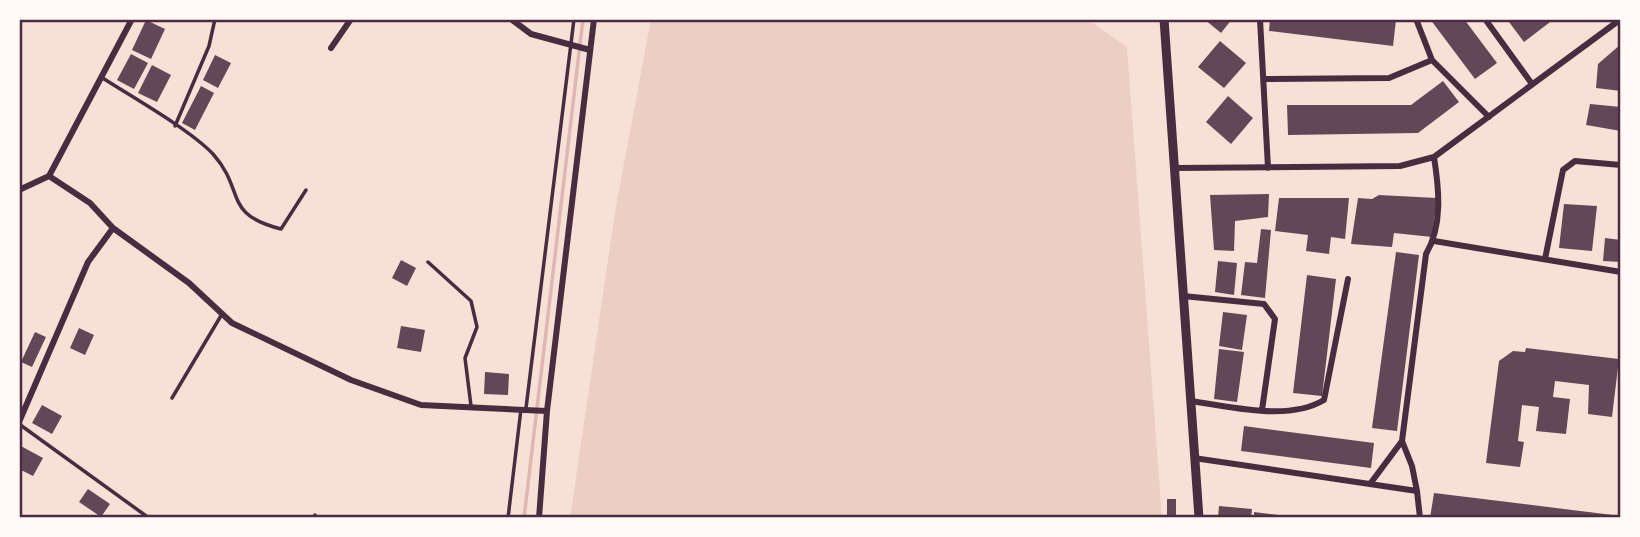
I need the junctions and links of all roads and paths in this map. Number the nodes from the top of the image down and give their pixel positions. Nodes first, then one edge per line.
1 (132, 19) edge
2 (215, 19) edge
3 (351, 19) edge
4 (511, 19) edge
5 (574, 19) edge
6 (594, 19) edge
7 (1164, 19) edge
8 (1260, 19) edge
9 (1416, 19) edge
10 (1621, 19) edge
11 (1489, 21) edge
12 (574, 46) junction
13 (331, 48) dead end
14 (587, 50) junction
15 (1432, 60) junction
16 (101, 77) junction
17 (1264, 79) junction
18 (1532, 84) junction
19 (1489, 117) junction
20 (175, 126) junction
21 (1434, 157) junction
22 (1621, 165) edge
23 (1268, 168) junction
24 (1175, 169) junction
25 (49, 176) junction
26 (19, 190) edge
27 (306, 190) dead end
28 (113, 228) junction
29 (1434, 241) junction
30 (1545, 259) junction
31 (428, 261) dead end
32 (1621, 272) edge
33 (1348, 279) dead end
34 (1183, 296) junction
35 (222, 314) junction
36 (172, 398) dead end
37 (1190, 401) junction
38 (471, 408) junction
39 (525, 408) junction
40 (1262, 410) junction
41 (547, 411) junction
42 (19, 423) edge
43 (1402, 441) junction
44 (1194, 458) junction
45 (1370, 484) junction
46 (1417, 491) junction
47 (149, 518) edge
48 (508, 518) edge
49 (539, 518) edge
50 (1199, 518) edge
51 (1420, 518) edge

1 - 16 street
2 - 20 lane
3 - 13 street
4 - 12 street
5 - 12 lane
6 - 14 street
7 - 24 main road
8 - 17 street
9 - 15 street
10 - 18 street
11 - 18 street
12 - 14 street
12 - 39 lane
14 - 41 street
15 - 17 street
15 - 19 street
16 - 20 lane
16 - 25 street
17 - 23 street
18 - 19 street
19 - 21 street
20 - 27 lane
21 - 23 street
21 - 29 street
22 - 30 street
23 - 24 street
24 - 34 main road
25 - 26 street
25 - 28 street
28 - 35 street
28 - 42 street
29 - 30 street
29 - 43 street
30 - 32 street
31 - 38 lane
33 - 40 street
34 - 37 main road
34 - 40 street
35 - 36 lane
35 - 38 street
37 - 40 street
37 - 44 main road
38 - 39 street
39 - 41 street
39 - 48 lane
41 - 49 street
42 - 47 lane
43 - 45 street
43 - 46 street
44 - 45 street
44 - 50 main road
45 - 46 street
46 - 51 street

